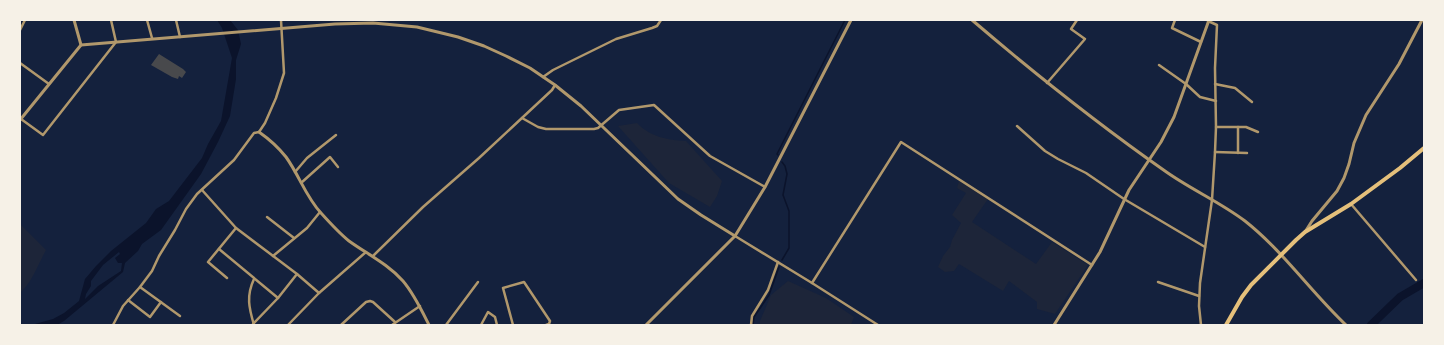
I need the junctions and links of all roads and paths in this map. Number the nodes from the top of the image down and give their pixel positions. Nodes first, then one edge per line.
1 (25, 20) edge
2 (74, 20) edge
3 (111, 20) edge
4 (147, 20) edge
5 (176, 20) edge
6 (281, 20) edge
7 (662, 20) edge
8 (851, 20) edge
9 (972, 20) edge
10 (1077, 20) edge
11 (1175, 20) edge
12 (1209, 20) edge
13 (1422, 20) edge
14 (282, 29) junction
15 (20, 30) edge
16 (180, 37) junction
17 (152, 38) junction
18 (116, 42) junction
19 (1201, 42) junction
20 (81, 45) junction
21 (20, 64) edge
22 (1159, 65) dead end
23 (543, 77) junction
24 (1047, 83) junction
25 (49, 84) junction
26 (1186, 84) junction
27 (1215, 84) junction
28 (556, 85) junction
29 (1216, 102) junction
30 (1252, 102) dead end
31 (522, 118) junction
32 (20, 120) edge
33 (602, 125) junction
34 (1017, 126) dead end
35 (1216, 127) junction
36 (1238, 127) junction
37 (259, 132) junction
38 (1258, 132) dead end
39 (336, 135) dead end
40 (1424, 148) edge
41 (1215, 152) junction
42 (1238, 153) junction
43 (1247, 154) dead end
44 (1149, 160) junction
45 (338, 168) dead end
46 (295, 172) junction
47 (301, 184) junction
48 (765, 186) junction
49 (202, 190) junction
50 (1124, 199) junction
51 (1212, 200) junction
52 (1350, 204) junction
53 (320, 212) junction
54 (267, 218) dead end
55 (236, 228) junction
56 (1305, 232) junction
57 (735, 236) junction
58 (294, 238) junction
59 (1205, 247) junction
60 (219, 249) junction
61 (366, 251) junction
62 (1280, 255) junction
63 (273, 256) junction
64 (374, 256) junction
65 (778, 262) junction
66 (1092, 266) junction
67 (297, 274) junction
68 (227, 278) dead end
69 (254, 279) junction
70 (1416, 280) dead end
71 (478, 282) dead end
72 (1158, 282) dead end
73 (812, 283) junction
74 (140, 287) junction
75 (319, 293) junction
76 (1199, 296) junction
77 (278, 298) junction
78 (128, 300) junction
79 (161, 302) junction
80 (420, 306) junction
81 (180, 316) dead end
82 (395, 322) junction
83 (254, 324) edge
84 (113, 325) edge
85 (288, 325) edge
86 (340, 325) edge
87 (392, 325) edge
88 (429, 325) edge
89 (446, 325) edge
90 (481, 325) edge
91 (497, 325) edge
92 (513, 325) edge
93 (546, 325) edge
94 (646, 325) edge
95 (751, 325) edge
96 (878, 325) edge
97 (1054, 325) edge
98 (1201, 325) edge
99 (1226, 325) edge
100 (1346, 325) edge

1 - 15 street
2 - 20 street
3 - 18 street
4 - 17 street
5 - 16 street
6 - 14 street
7 - 23 street
8 - 48 street
9 - 24 street
10 - 24 street
11 - 19 street
12 - 19 street
12 - 27 street
13 - 56 street
14 - 16 street
14 - 23 street
14 - 37 street
16 - 17 street
17 - 18 street
18 - 20 street
18 - 32 street
19 - 26 street
20 - 25 street
21 - 25 street
22 - 26 street
23 - 28 street
24 - 44 street
25 - 32 street
26 - 29 street
26 - 44 street
27 - 29 street
27 - 30 street
28 - 31 street
28 - 33 street
29 - 35 street
31 - 33 street
31 - 64 street
33 - 48 street
33 - 57 street
34 - 50 street
35 - 36 street
35 - 41 street
36 - 38 street
36 - 42 street
37 - 46 street
37 - 49 street
39 - 46 street
40 - 52 main road
41 - 42 street
41 - 51 street
42 - 43 street
44 - 50 street
44 - 51 street
45 - 47 street
46 - 47 street
47 - 53 street
48 - 57 street
49 - 55 street
49 - 74 street
50 - 59 street
50 - 66 street
51 - 59 street
51 - 62 street
52 - 56 main road
52 - 70 street
53 - 58 street
53 - 61 street
54 - 58 street
55 - 60 street
55 - 63 street
56 - 62 main road
57 - 65 street
57 - 94 street
58 - 63 street
59 - 76 street
60 - 68 street
60 - 69 street
61 - 64 street
61 - 75 street
62 - 99 main road
62 - 100 street
63 - 67 street
64 - 80 street
65 - 73 street
65 - 95 street
66 - 73 street
66 - 97 street
67 - 75 street
67 - 77 street
69 - 77 street
69 - 83 street
71 - 89 street
72 - 76 street
73 - 96 street
74 - 78 street
74 - 79 street
75 - 85 street
76 - 98 street
77 - 83 street
78 - 79 street
78 - 84 street
79 - 81 street
80 - 82 street
80 - 88 street
82 - 86 street
82 - 87 street
90 - 91 street
92 - 93 street

